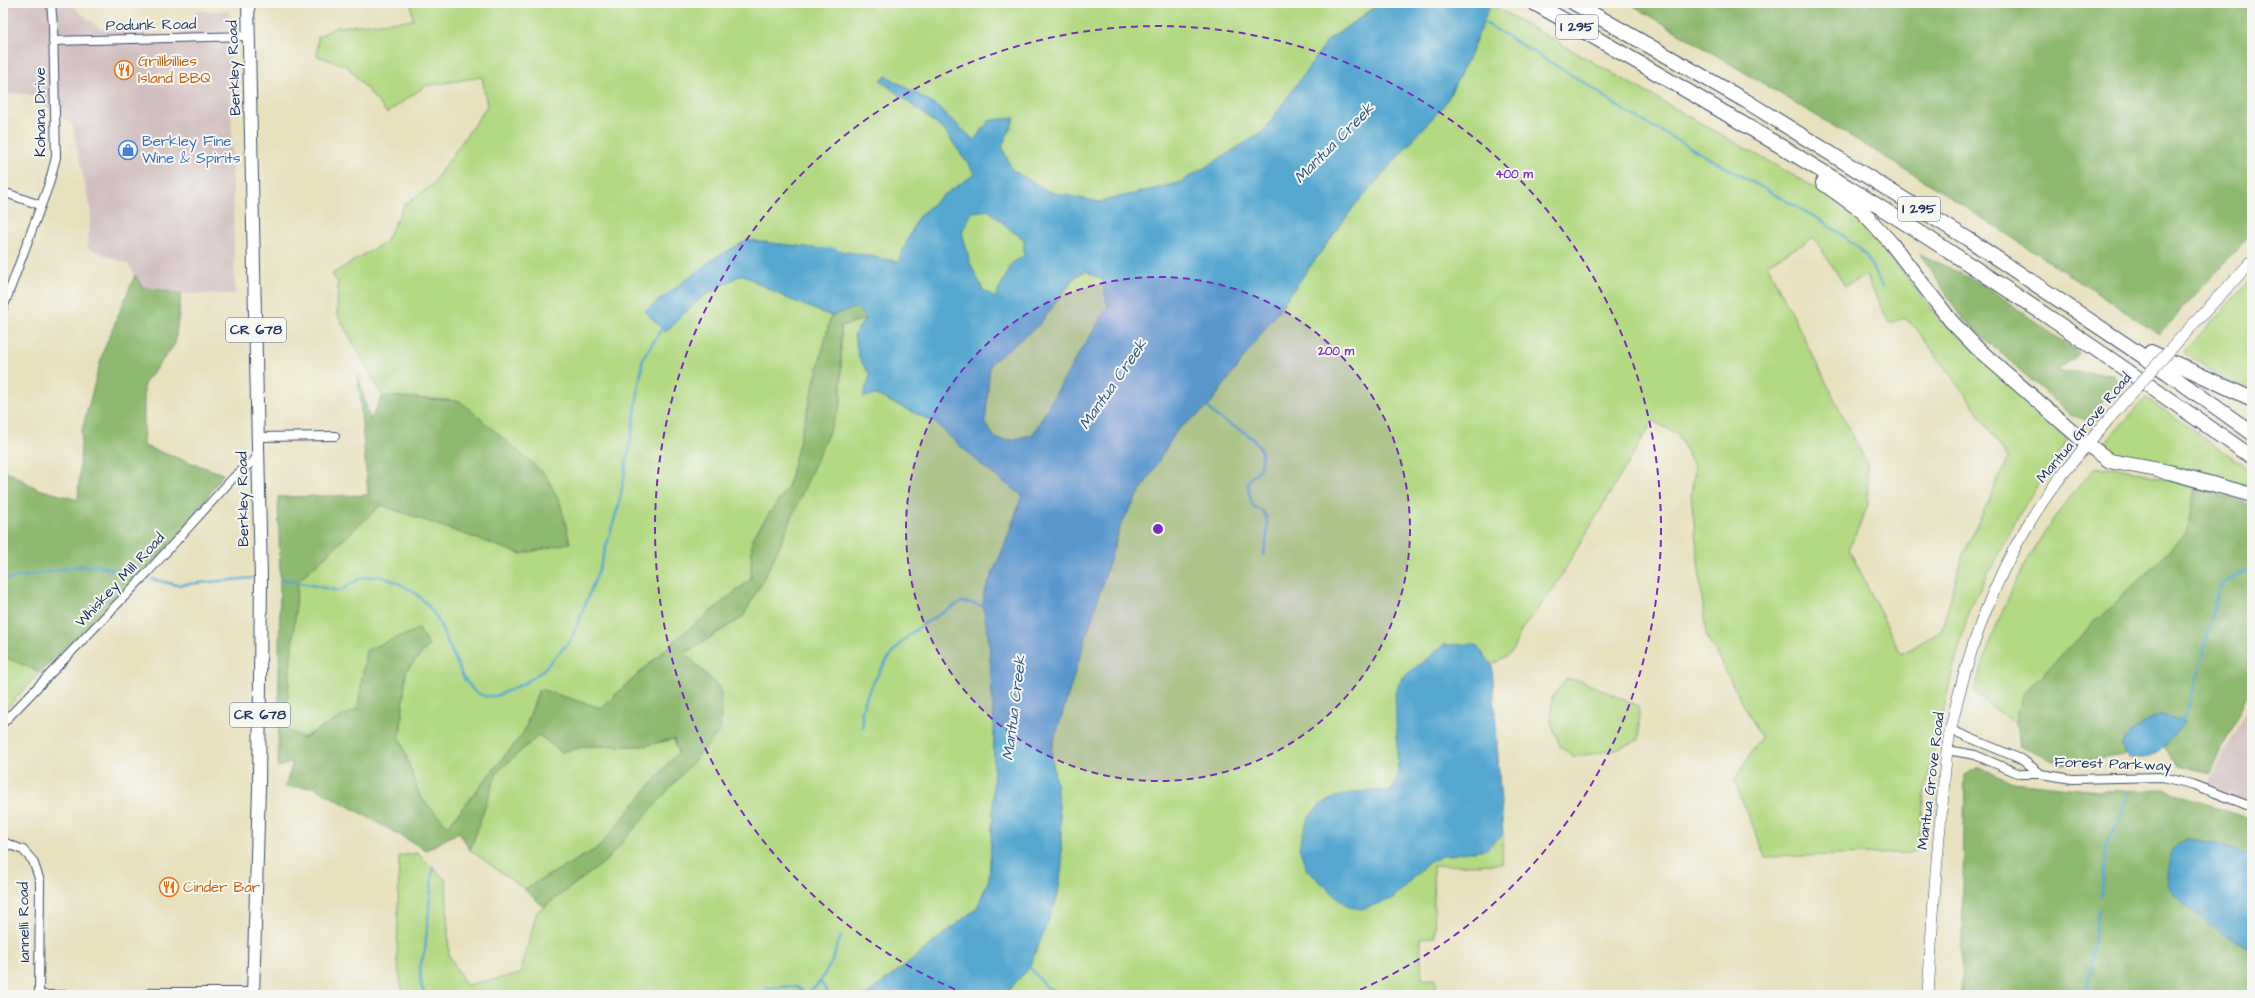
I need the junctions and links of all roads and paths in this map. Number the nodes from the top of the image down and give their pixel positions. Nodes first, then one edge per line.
1 (51, 3) edge
2 (248, 3) edge
3 (1534, 3) edge
4 (1574, 3) edge
5 (249, 36) junction
6 (53, 41) junction
7 (1620, 51) junction
8 (3, 192) edge
9 (40, 205) junction
10 (2252, 261) edge
11 (3, 308) edge
12 (2106, 332) junction
13 (2252, 399) edge
14 (2252, 433) edge
15 (335, 436) dead end
16 (258, 438) junction
17 (2087, 444) junction
18 (258, 457) junction
19 (2252, 457) edge
20 (2252, 495) edge
21 (3, 723) edge
22 (1951, 730) junction
23 (1947, 750) junction
24 (2041, 774) junction
25 (2252, 807) edge
26 (3, 842) edge
27 (253, 994) edge
28 (39, 995) edge
29 (69, 995) edge
30 (145, 995) edge
31 (1928, 995) edge

1 - 6 street, Kohana Drive
2 - 5 main road, Berkley Road / CR 678
3 - 7 highway, I 295
4 - 12 highway, I 295
5 - 6 street, Podunk Road
5 - 16 main road, Berkley Road / CR 678
6 - 9 street, Kohana Drive
7 - 17 highway
7 - 19 highway, I 295
8 - 9 street
9 - 11 street, Kohana Drive
10 - 17 main road, Mantua Grove Road, bridge
12 - 13 highway
12 - 14 highway, I 295
15 - 16 street
16 - 18 main road, Berkley Road / CR 678
17 - 20 highway
17 - 22 main road, Mantua Grove Road
18 - 21 street, Whiskey Mill Road
18 - 27 main road, Berkley Road / CR 678
22 - 23 main road, Mantua Grove Road
22 - 24 street, Forest Parkway
23 - 24 street, Forest Parkway
23 - 31 main road, Mantua Grove Road
24 - 25 street, Forest Parkway
26 - 28 street, Iannelli Road
27 - 30 street
28 - 29 street

